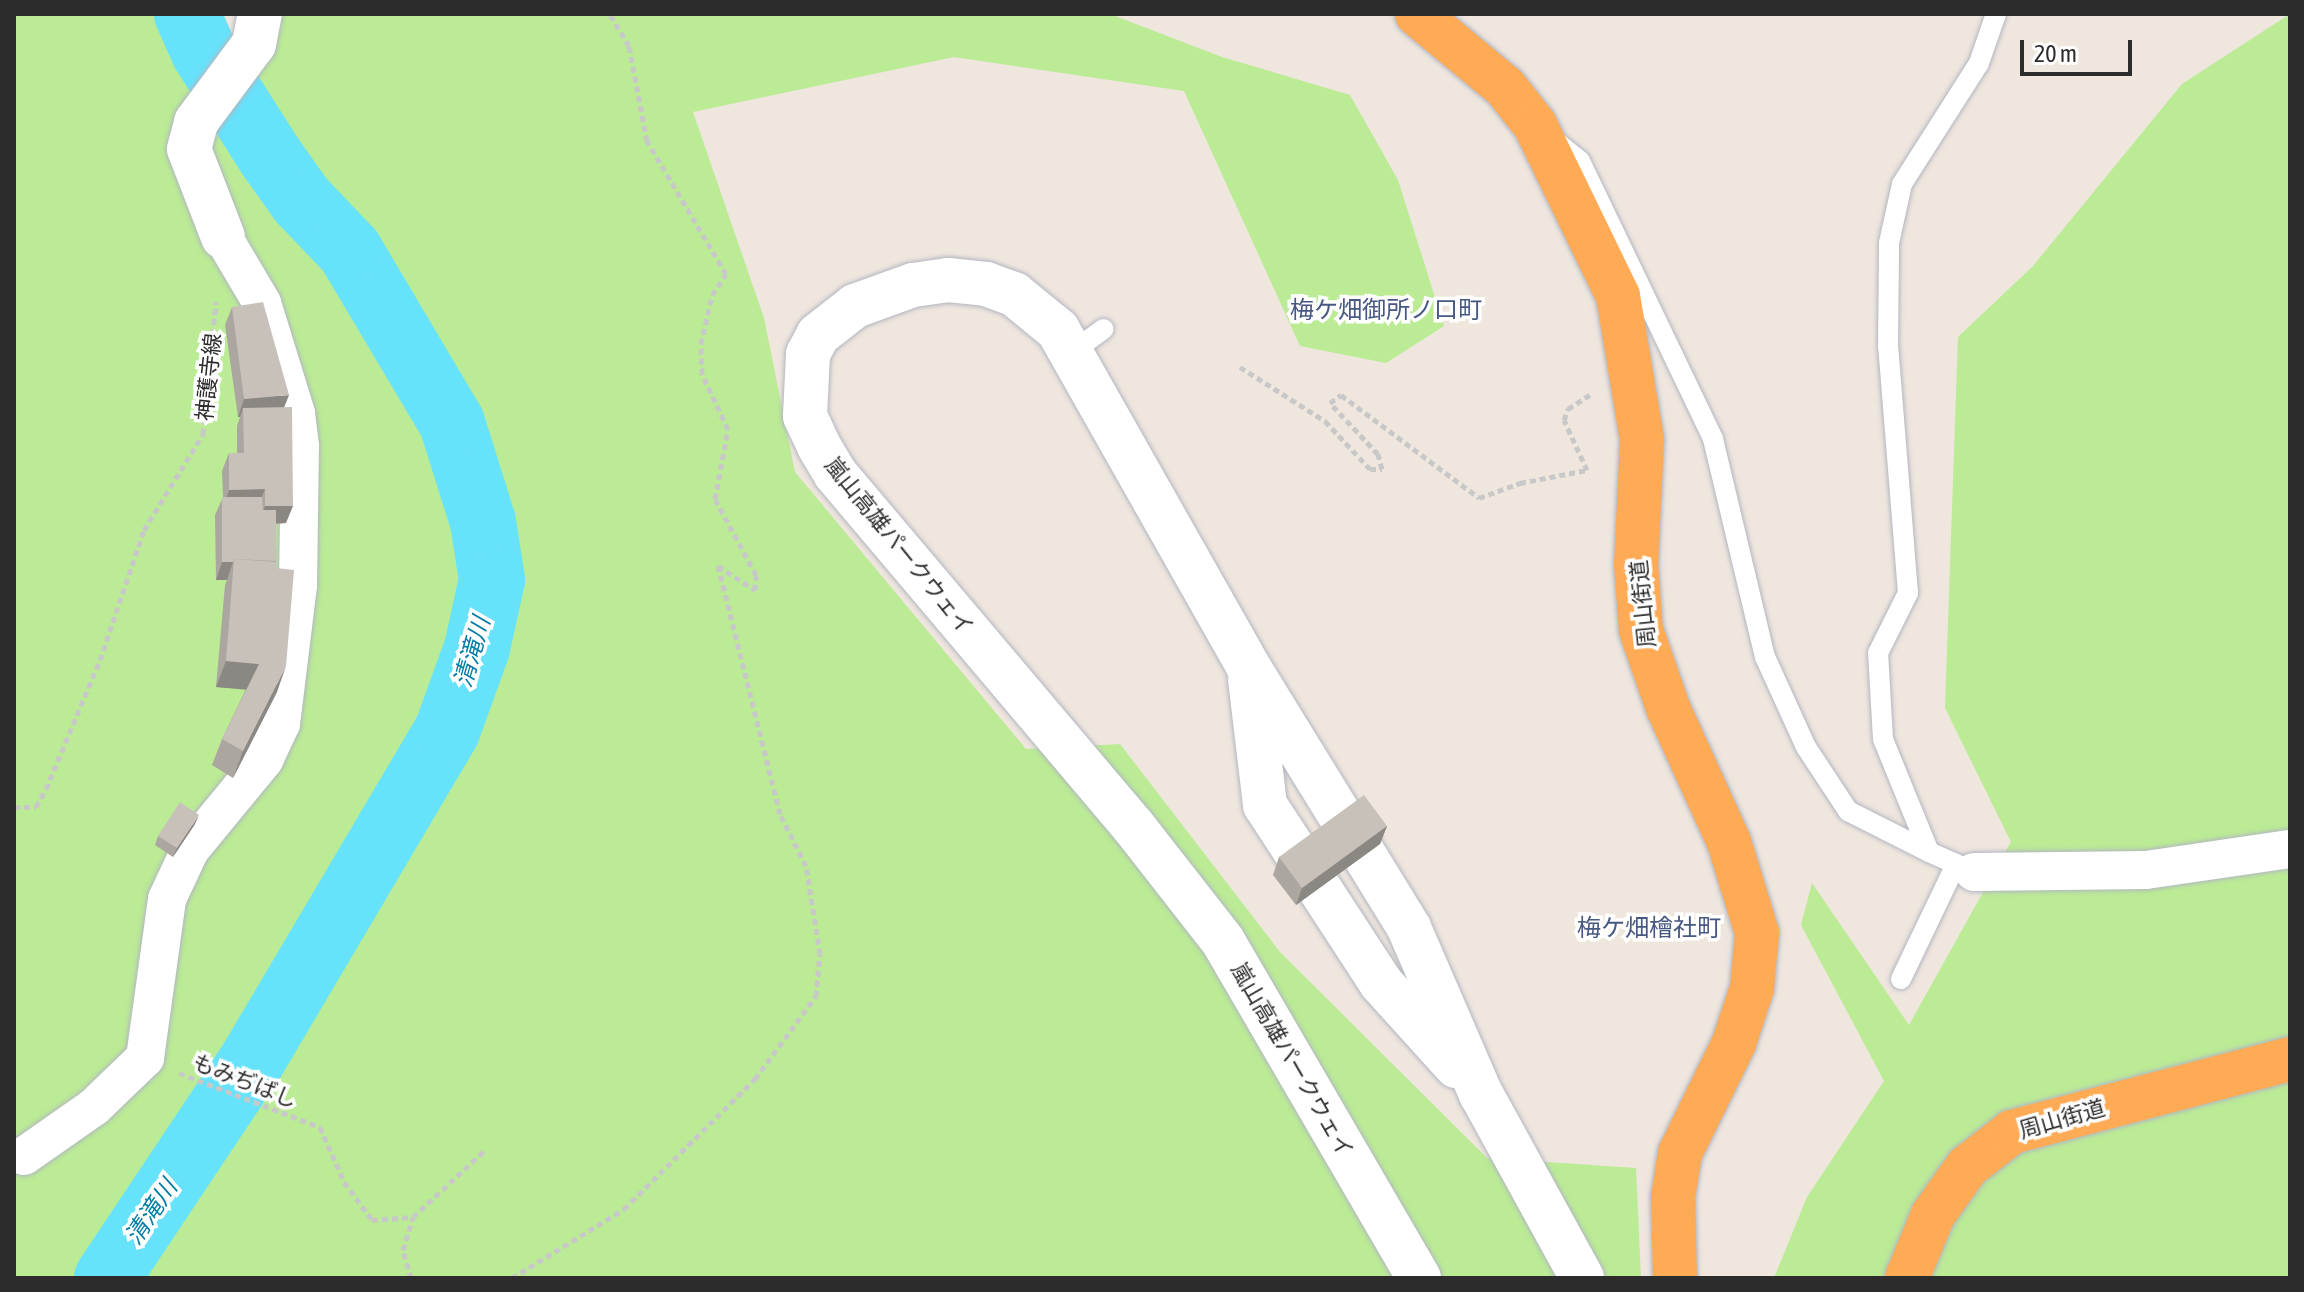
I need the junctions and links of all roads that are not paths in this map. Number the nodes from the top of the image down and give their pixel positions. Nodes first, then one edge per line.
1 (1417, 14) edge
2 (1996, 14) edge
3 (257, 29) edge
4 (1535, 125) junction
5 (223, 237) joint
6 (1248, 666) junction
7 (2290, 849) edge
8 (1929, 852) junction
9 (1965, 868) junction
10 (1901, 979) dead end
11 (2290, 1059) edge
12 (1481, 1094) junction
13 (19, 1157) edge
14 (1419, 1278) edge
15 (1582, 1278) edge
16 (1675, 1278) edge
17 (1907, 1278) edge

1 - 4 highway, 周山街道
2 - 8 lane
3 - 5 street
4 - 8 lane
4 - 16 highway, 周山街道
5 - 13 street
6 - 12 street, 嵐山高雄パークウェイ
6 - 12 street, 嵐山高雄パークウェイ
6 - 14 street, 嵐山高雄パークウェイ
7 - 9 street
8 - 9 lane
9 - 10 lane
11 - 17 highway, 周山街道
12 - 15 street, 嵐山高雄パークウェイ

